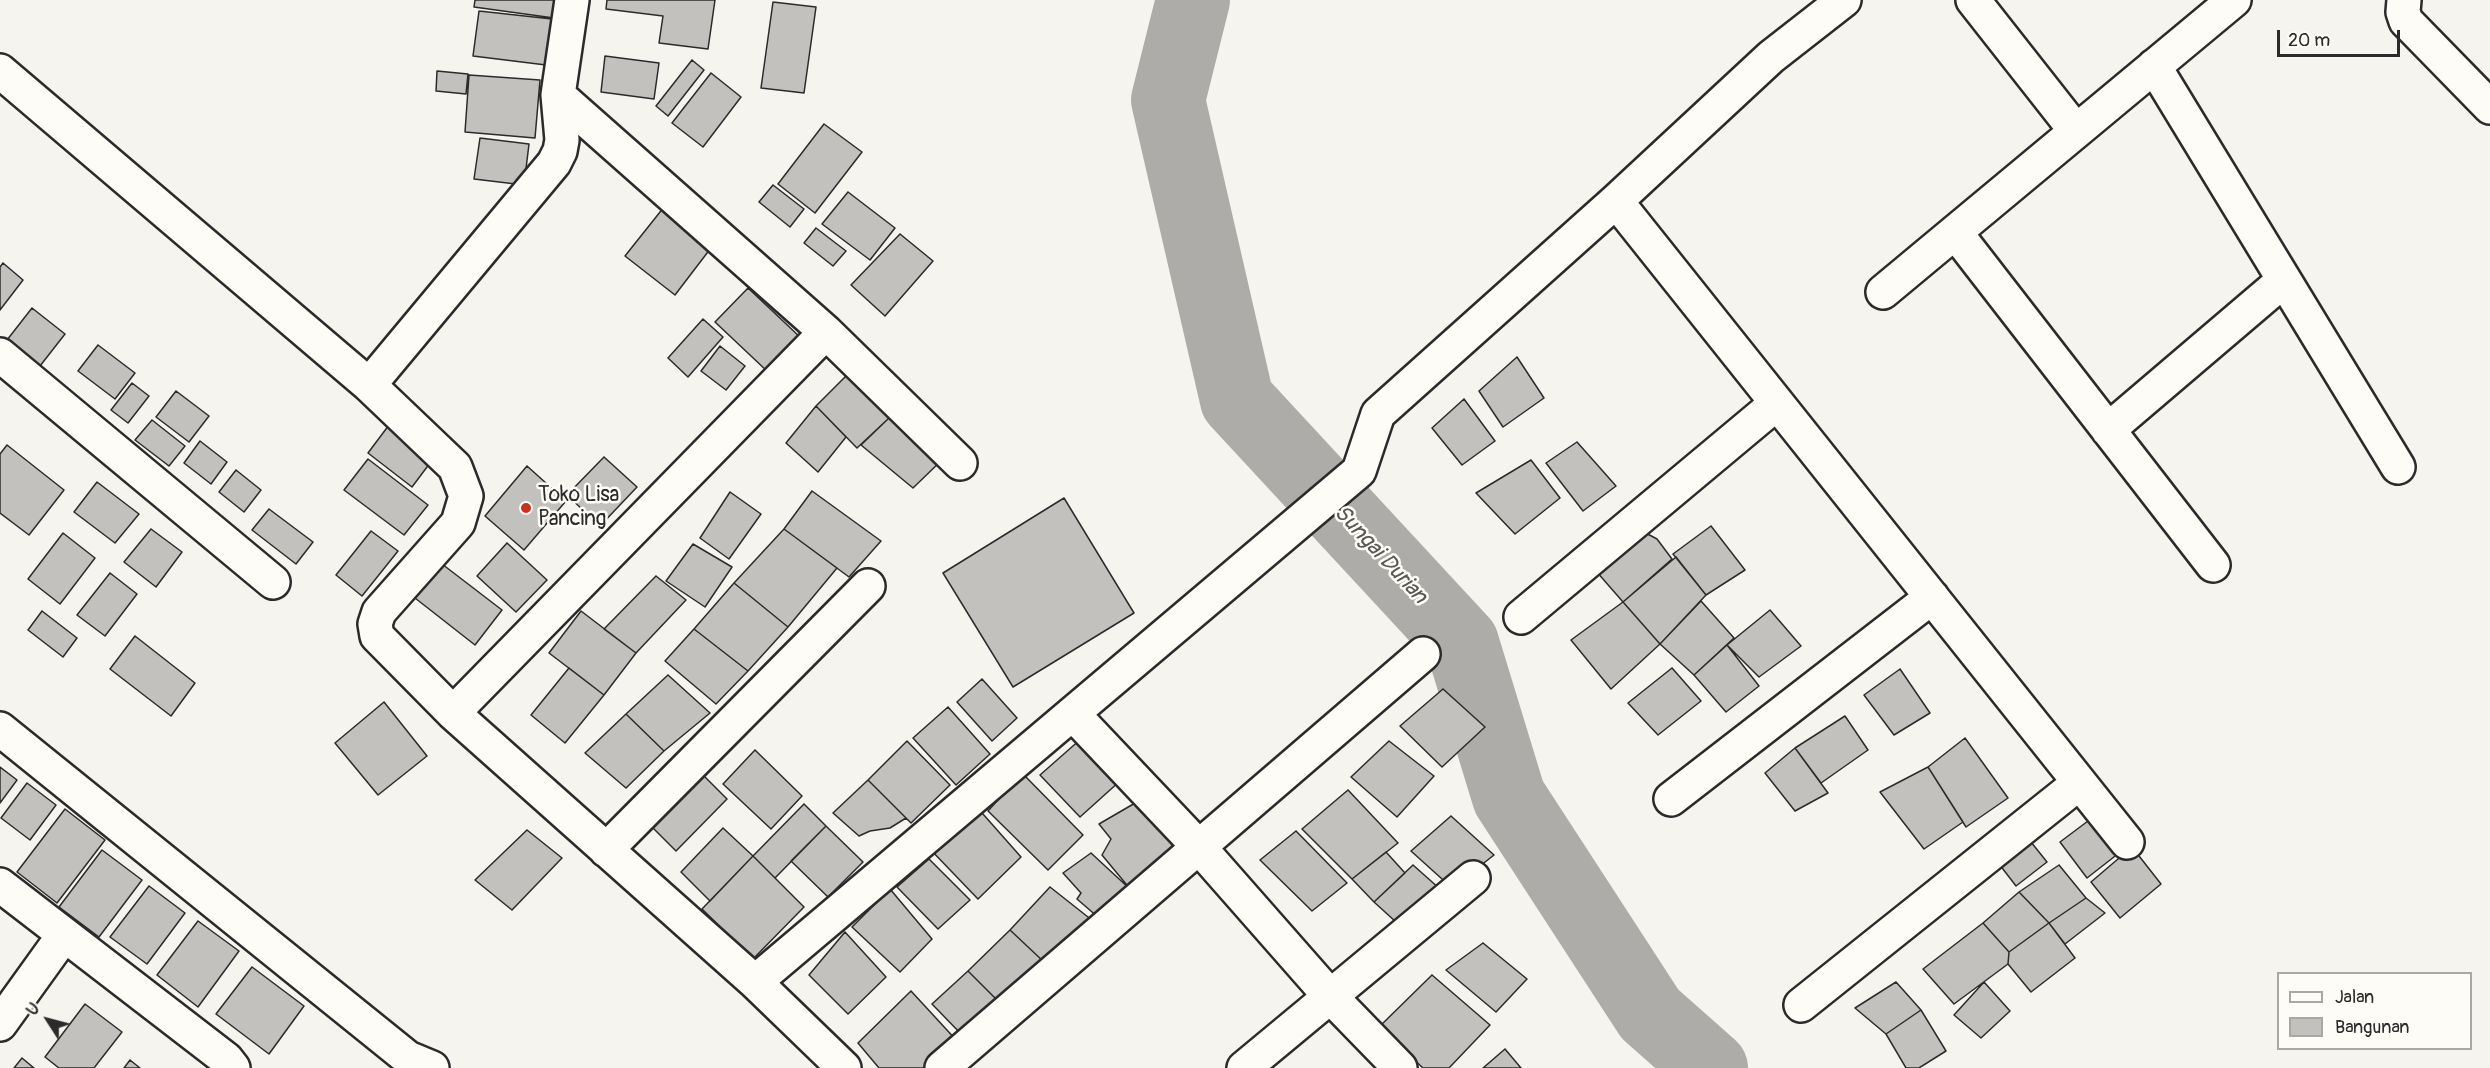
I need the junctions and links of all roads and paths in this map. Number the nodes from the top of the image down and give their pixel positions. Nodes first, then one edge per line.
1 (572, 0) edge
2 (1844, 0) edge
3 (1974, 0) edge
4 (2234, 0) edge
5 (2404, 0) edge
6 (2154, 66) junction
7 (0, 71) edge
8 (558, 95) junction
9 (2490, 106) edge
10 (2076, 131) junction
11 (1616, 201) junction
12 (1955, 232) junction
13 (2284, 280) junction
14 (1883, 292) dead end
15 (826, 332) junction
16 (0, 356) edge
17 (369, 385) junction
18 (1777, 403) junction
19 (2108, 430) junction
20 (960, 463) dead end
21 (2398, 467) dead end
22 (2213, 565) dead end
23 (273, 582) dead end
24 (868, 586) dead end
25 (1932, 597) junction
26 (1521, 617) dead end
27 (1423, 654) dead end
28 (453, 713) junction
29 (1072, 714) junction
30 (0, 729) edge
31 (2079, 783) junction
32 (1671, 799) dead end
33 (2127, 842) dead end
34 (1198, 846) junction
35 (606, 850) junction
36 (1473, 878) dead end
37 (0, 885) edge
38 (64, 935) junction
39 (755, 982) junction
40 (1329, 995) junction
41 (1801, 1005) dead end
42 (0, 1024) edge
43 (414, 1065) edge
44 (233, 1068) edge
45 (844, 1068) edge
46 (942, 1068) edge
47 (1244, 1068) edge
48 (1400, 1068) edge

1 - 8 street
2 - 11 street
3 - 10 street
4 - 6 street
5 - 9 street
6 - 10 street
6 - 13 street
7 - 17 street
8 - 15 street
8 - 17 street
10 - 12 street
11 - 18 street
11 - 29 street
12 - 14 street
12 - 19 street
13 - 19 street
13 - 21 street
15 - 20 street
15 - 28 street
16 - 23 street
17 - 28 street
18 - 25 street
18 - 26 street
19 - 22 street
24 - 35 street
25 - 31 street
25 - 32 street
27 - 34 street
28 - 35 street
29 - 34 street
29 - 39 street
30 - 43 street
31 - 33 street
31 - 41 street
34 - 40 street
34 - 46 street
35 - 39 street
36 - 40 street
37 - 38 street
38 - 42 street
38 - 44 street
39 - 45 street
40 - 47 street
40 - 48 street

